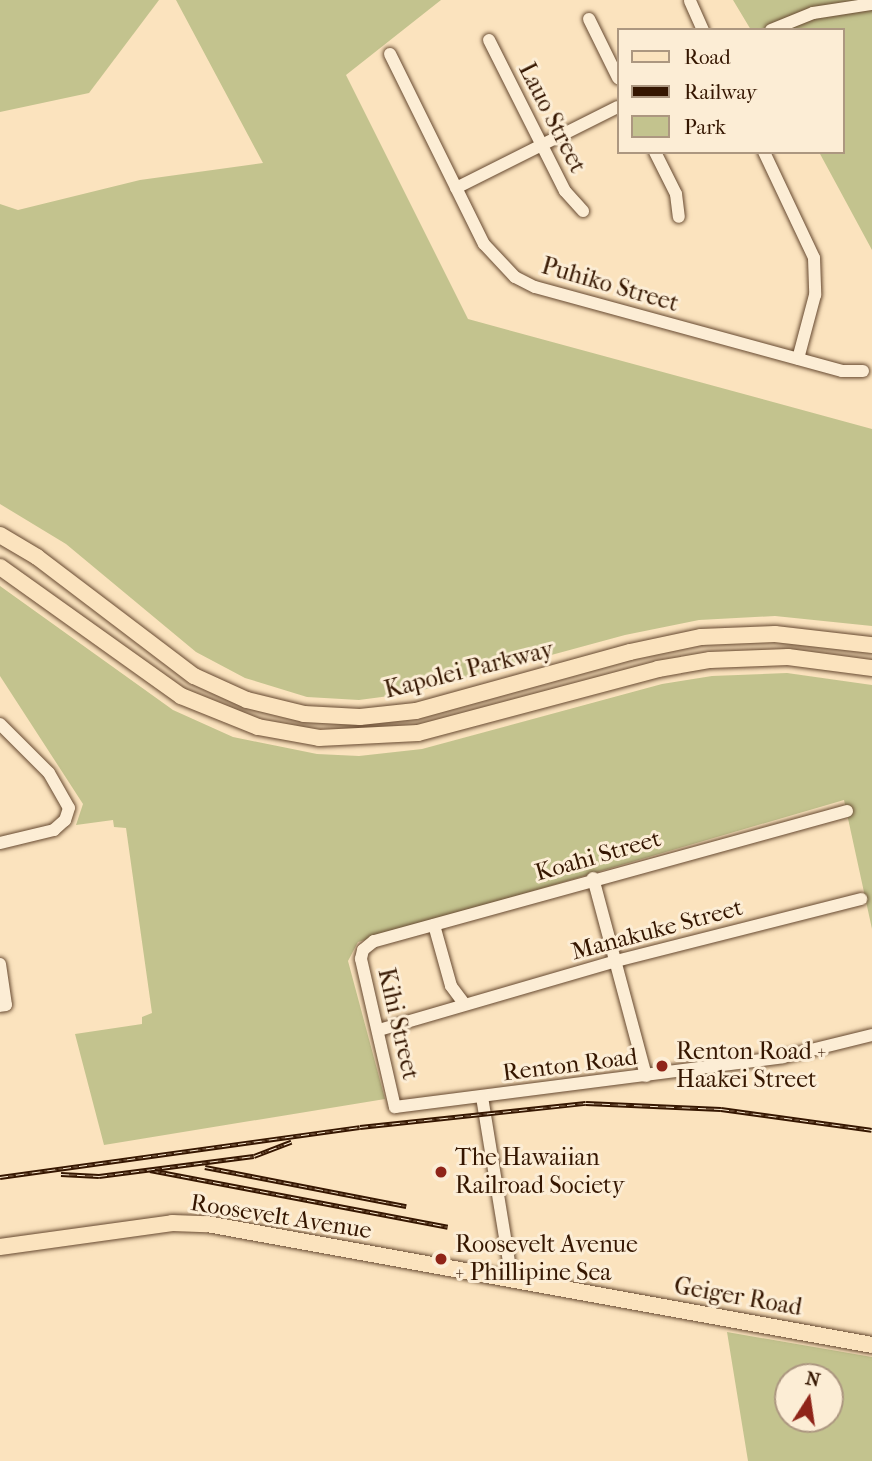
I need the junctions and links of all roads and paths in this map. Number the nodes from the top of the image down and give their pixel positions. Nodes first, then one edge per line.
1 (690, 1) edge
2 (872, 4) edge
3 (589, 19) dead end
4 (702, 28) edge
5 (776, 28) edge
6 (489, 40) dead end
7 (390, 54) dead end
8 (616, 74) edge
9 (616, 108) edge
10 (542, 145) junction
11 (656, 154) edge
12 (765, 154) edge
13 (456, 188) junction
14 (583, 211) dead end
15 (679, 217) dead end
16 (798, 359) junction
17 (863, 371) dead end
18 (0, 535) edge
19 (0, 567) edge
20 (872, 645) edge
21 (872, 668) edge
22 (0, 724) edge
23 (847, 811) dead end
24 (0, 843) edge
25 (593, 878) junction
26 (861, 899) dead end
27 (434, 925) junction
28 (363, 950) joint
29 (616, 961) junction
30 (0, 964) edge
31 (464, 1003) junction
32 (0, 1006) edge
33 (379, 1030) junction
34 (872, 1035) edge
35 (646, 1076) junction
36 (482, 1097) junction
37 (396, 1107) joint
38 (0, 1247) edge
39 (512, 1280) junction
40 (872, 1345) edge

1 - 4 street
2 - 5 street
3 - 8 street
6 - 10 street, Lauo Street
7 - 13 street, Puhiko Street
9 - 10 street
10 - 13 street
10 - 14 street, Lauo Street
11 - 15 street
12 - 16 street
13 - 16 street, Puhiko Street
16 - 17 street, Puhiko Street
18 - 20 main road, Kapolei Parkway
19 - 21 main road, Kapolei Parkway
22 - 24 street
23 - 25 street, Koahi Street
25 - 27 street, Koahi Street
25 - 29 street
26 - 29 street, Manakuke Street
27 - 28 street, Koahi Street
27 - 31 street
28 - 33 street, Kihi Street
29 - 31 street, Manakuke Street
29 - 35 street
30 - 32 street
31 - 33 street, Manakuke Street
33 - 37 street, Kihi Street
34 - 35 street, Renton Road
35 - 36 street, Renton Road
36 - 37 street, Renton Road
36 - 39 street
38 - 39 main road, Roosevelt Avenue
39 - 40 main road, Geiger Road

